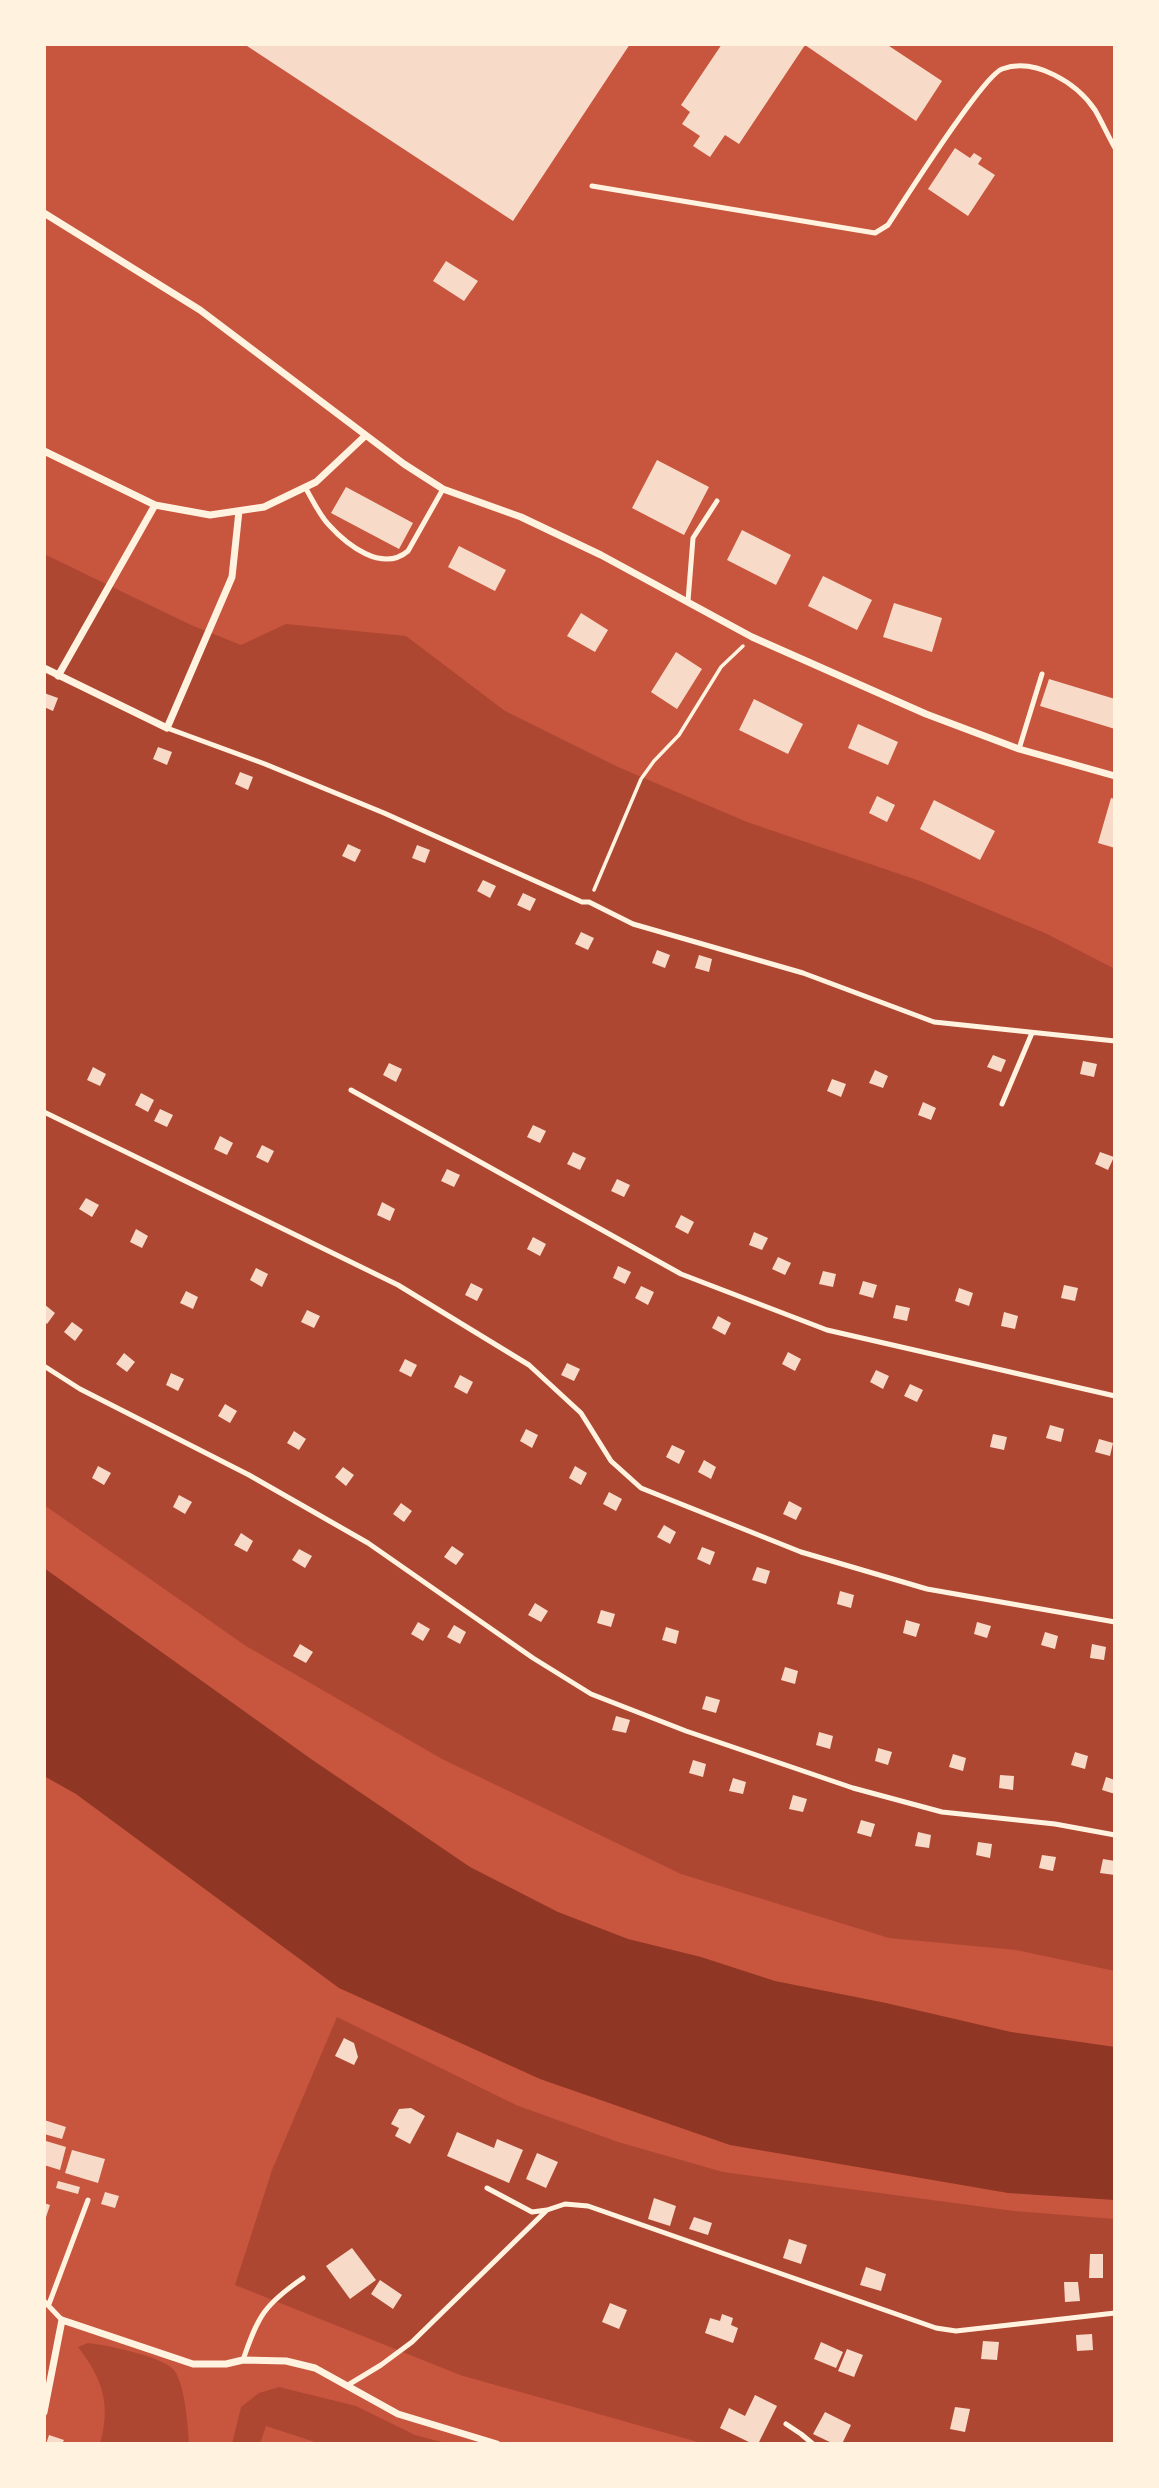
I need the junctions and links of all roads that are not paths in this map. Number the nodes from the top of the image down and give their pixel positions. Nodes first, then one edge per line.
1 (1115, 148) edge
2 (592, 186) dead end
3 (44, 212) edge
4 (365, 436) junction
5 (44, 451) edge
6 (305, 487) junction
7 (443, 489) junction
8 (717, 501) dead end
9 (155, 505) junction
10 (239, 511) junction
11 (688, 601) junction
12 (44, 668) edge
13 (1042, 674) dead end
14 (58, 676) junction
15 (167, 728) junction
16 (1019, 748) junction
17 (1115, 776) edge
18 (1032, 1033) junction
19 (1115, 1041) edge
20 (351, 1090) dead end
21 (1002, 1104) dead end
22 (44, 1112) edge
23 (44, 1366) edge
24 (1115, 1396) edge
25 (1115, 1622) edge
26 (1115, 1835) edge
27 (488, 2188) dead end
28 (88, 2200) dead end
29 (547, 2210) junction
30 (303, 2278) dead end
31 (46, 2303) edge
32 (1115, 2313) edge
33 (62, 2320) junction
34 (243, 2360) junction
35 (348, 2385) junction
36 (44, 2412) edge
37 (786, 2424) dead end
38 (497, 2444) edge
39 (813, 2444) edge

1 - 2 lane
3 - 4 street
4 - 6 street
4 - 7 street
5 - 9 street
6 - 7 lane
6 - 10 street
7 - 11 street
8 - 11 lane
9 - 10 street
9 - 14 street
10 - 15 street
11 - 16 street
12 - 14 street
13 - 16 lane
14 - 15 street
15 - 18 lane
16 - 17 street
18 - 19 lane
18 - 21 lane
20 - 24 lane
22 - 25 lane
23 - 26 lane
27 - 29 lane
28 - 31 lane
29 - 32 lane
29 - 35 lane
30 - 34 lane
31 - 33 lane
33 - 34 street
33 - 36 street
34 - 35 street
35 - 38 street
37 - 39 lane

